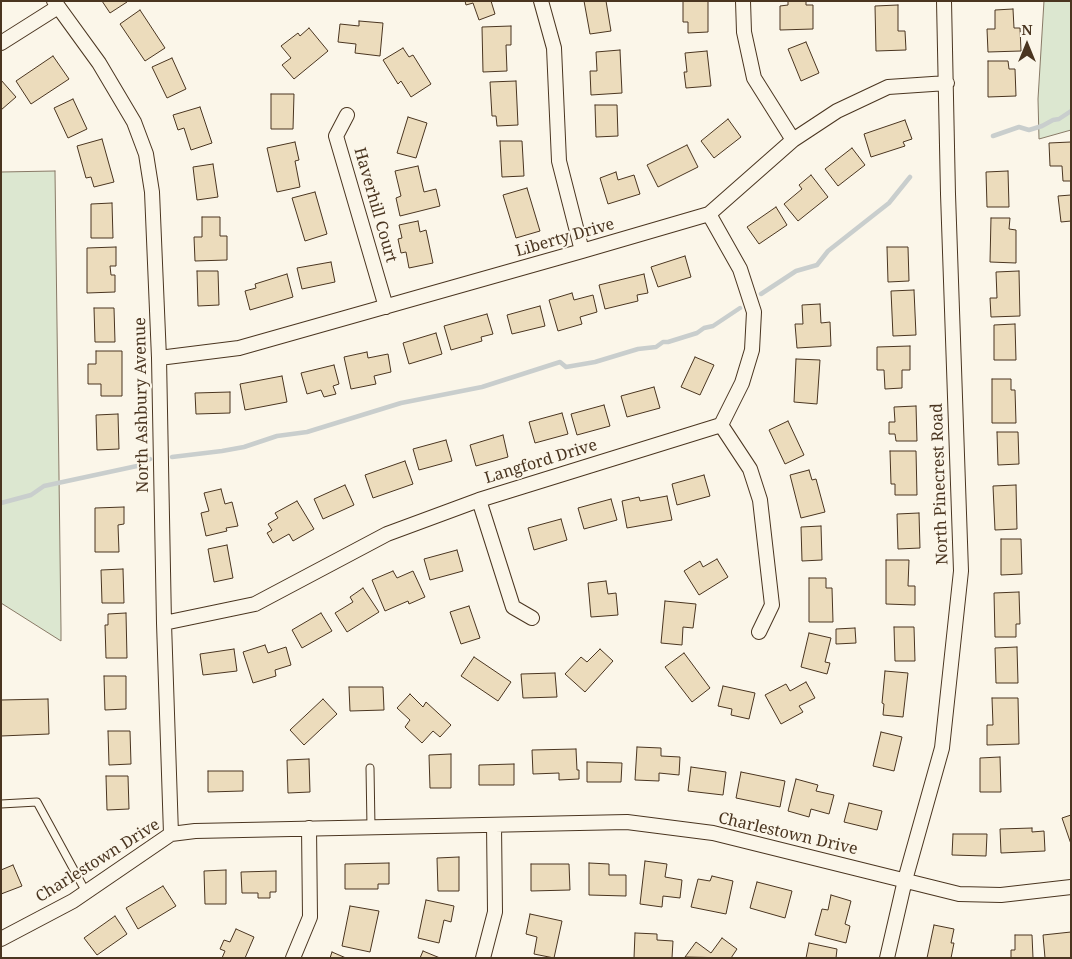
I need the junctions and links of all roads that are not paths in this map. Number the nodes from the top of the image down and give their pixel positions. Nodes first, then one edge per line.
1 (541, 1) edge
2 (743, 1) edge
3 (944, 1) edge
4 (56, 4) edge
5 (1, 43) edge
6 (947, 83) junction
7 (348, 115) dead end
8 (793, 140) junction
9 (709, 214) junction
10 (582, 251) junction
11 (386, 307) junction
12 (159, 358) junction
13 (720, 425) junction
14 (479, 500) junction
15 (532, 618) dead end
16 (164, 623) junction
17 (759, 632) dead end
18 (370, 768) dead end
19 (1, 804) edge
20 (494, 825) junction
21 (371, 827) junction
22 (309, 828) junction
23 (171, 834) junction
24 (905, 880) junction
25 (1071, 887) edge
26 (86, 892) junction
27 (1, 939) edge
28 (293, 958) edge
29 (483, 958) edge
30 (887, 958) edge

1 - 10 street
2 - 8 street
3 - 6 street, North Pinecrest Road
4 - 5 street
4 - 12 street, North Ashbury Avenue
6 - 8 street, Liberty Drive
6 - 24 street, North Pinecrest Road
7 - 11 street, Haverhill Court
8 - 9 street, Liberty Drive
9 - 10 street, Liberty Drive
9 - 13 street
10 - 11 street, Liberty Drive
11 - 12 street, Liberty Drive
12 - 16 street, North Ashbury Avenue
13 - 14 street, Langford Drive
13 - 17 street
14 - 15 street
14 - 16 street, Langford Drive
16 - 23 street, North Ashbury Avenue
18 - 21 lane
19 - 26 lane
20 - 21 street, Charlestown Drive
20 - 24 street, Charlestown Drive
20 - 29 street
21 - 22 street, Charlestown Drive
22 - 23 street, Charlestown Drive
22 - 28 street
23 - 26 street, Charlestown Drive
24 - 25 street, Charlestown Drive
24 - 30 street, North Pinecrest Road
26 - 27 street, Charlestown Drive

